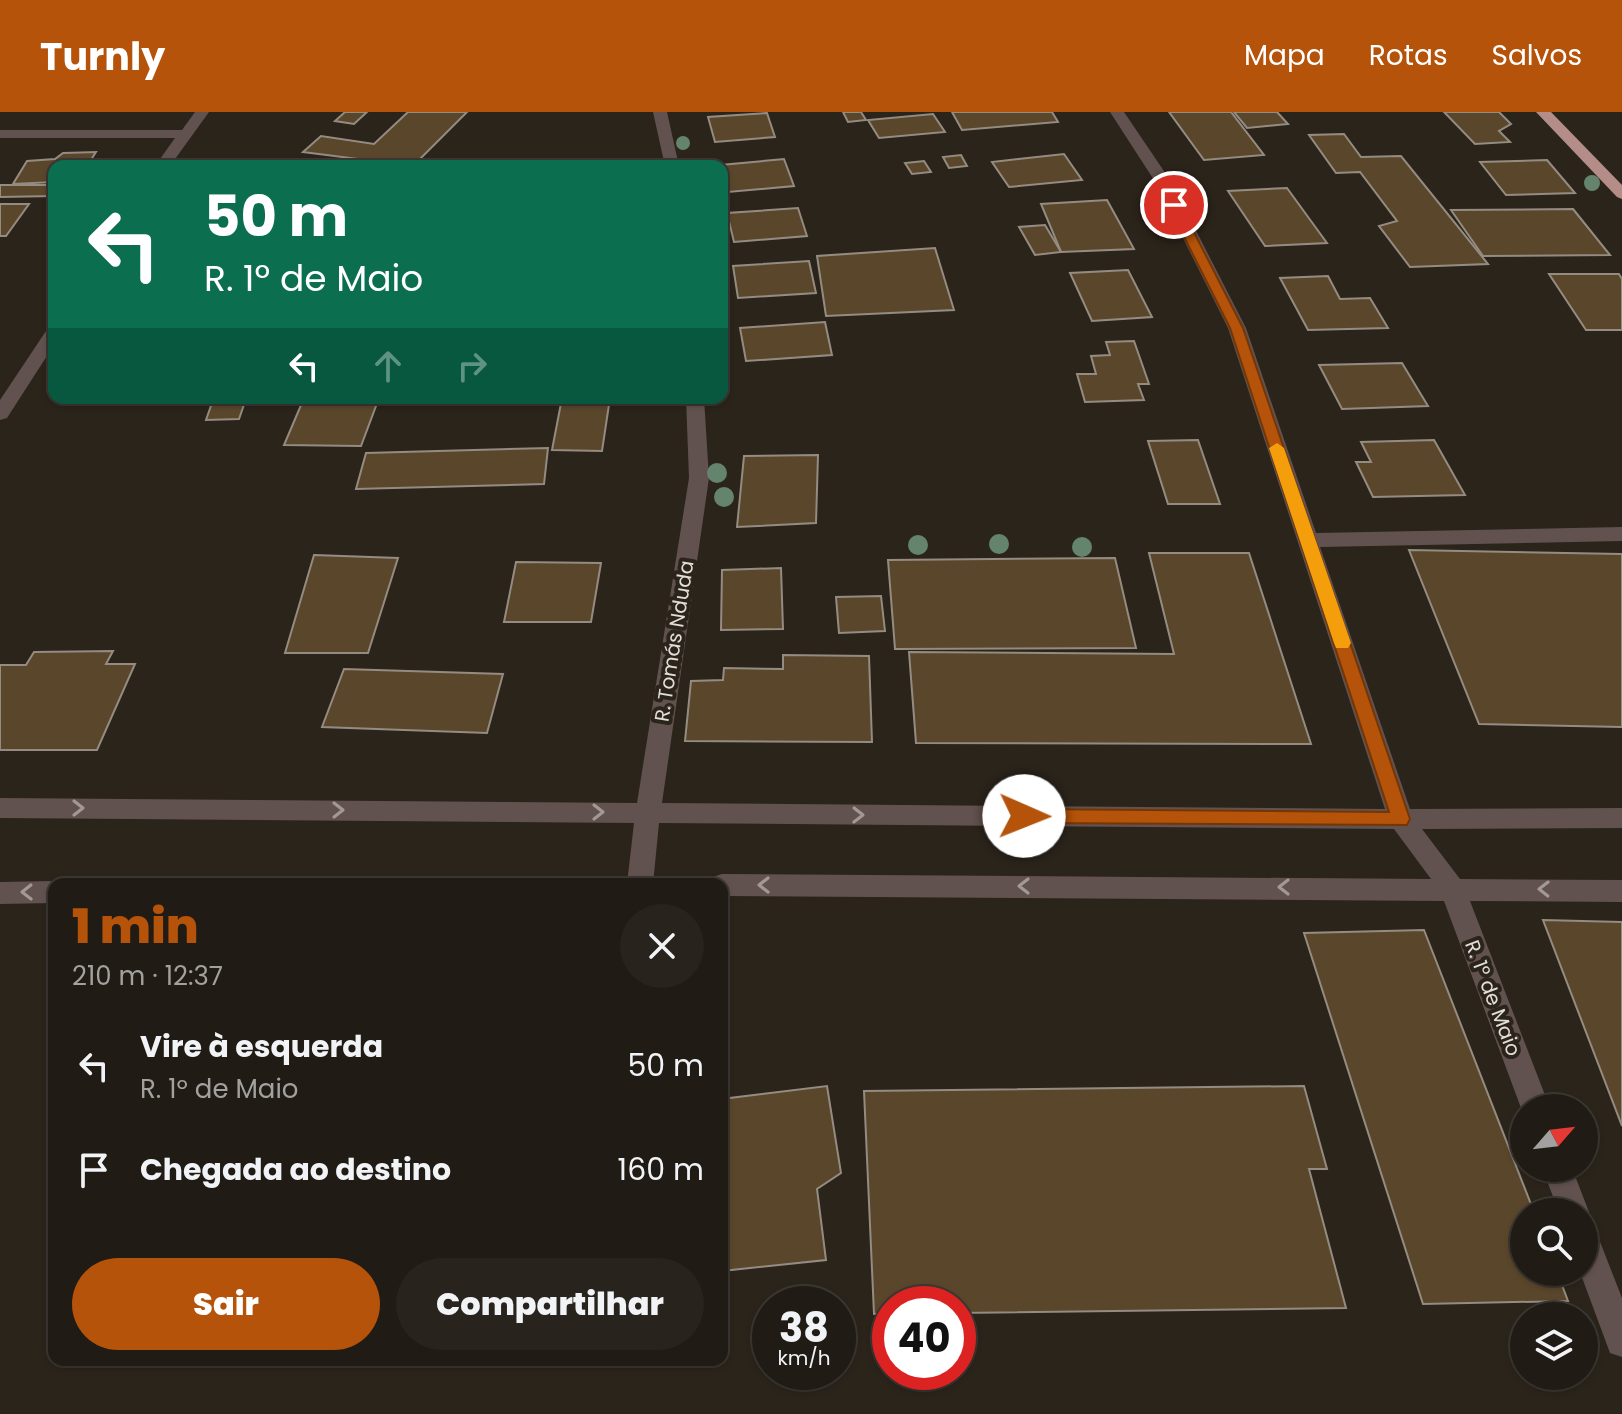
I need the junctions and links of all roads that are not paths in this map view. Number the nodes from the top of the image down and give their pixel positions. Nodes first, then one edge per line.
1 (202, 112) edge
2 (660, 112) edge
3 (1117, 112) edge
4 (1543, 112) edge
5 (0, 134) edge
6 (183, 134) junction
7 (166, 160) edge
8 (671, 160) edge
9 (1622, 194) edge
10 (48, 341) edge
11 (695, 404) edge
12 (0, 414) edge
13 (1622, 534) edge
14 (1308, 540) junction
15 (0, 808) edge
16 (648, 813) junction
17 (1622, 818) edge
18 (1401, 819) junction
19 (641, 878) edge
20 (728, 885) edge
21 (1452, 888) junction
22 (1622, 891) edge
23 (48, 892) edge
24 (0, 893) edge
25 (1530, 1094) edge
26 (1598, 1277) edge
27 (1622, 1341) edge

1 - 6 street
2 - 8 street
3 - 14 street
4 - 9 highway
5 - 6 street
6 - 7 street
10 - 12 street
11 - 16 street, R. Tomás Nduda
13 - 14 street
14 - 18 street
15 -> 16 street
16 -> 18 street
16 - 19 street, R. Tomás Nduda
17 - 18 street
18 - 21 street, R. 1º de Maio
21 -> 20 street
22 -> 21 street
21 - 25 street, R. 1º de Maio
23 -> 24 street
26 - 27 street

